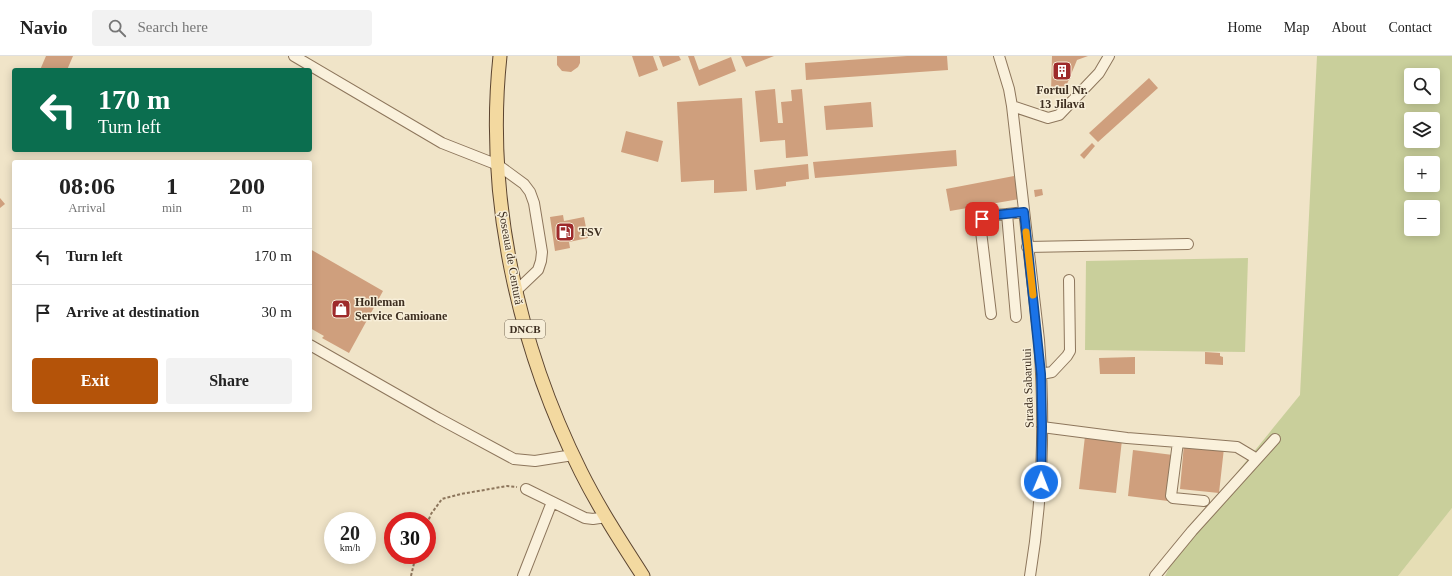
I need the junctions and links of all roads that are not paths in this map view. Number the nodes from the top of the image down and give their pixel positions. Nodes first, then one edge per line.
1 (294, 56) edge
2 (500, 56) edge
3 (999, 56) edge
4 (1109, 56) edge
5 (1012, 106) junction
6 (498, 165) junction
7 (1024, 212) junction
8 (1007, 214) junction
9 (1188, 244) dead end
10 (1027, 247) junction
11 (1069, 280) dead end
12 (516, 291) junction
13 (991, 314) dead end
14 (1016, 317) dead end
15 (312, 346) edge
16 (1041, 374) junction
17 (1042, 427) junction
18 (1275, 439) dead end
19 (1178, 442) junction
20 (573, 455) junction
21 (1257, 459) junction
22 (526, 489) road end
23 (1204, 501) dead end
24 (552, 502) junction
25 (606, 517) junction
26 (523, 576) edge
27 (643, 576) edge
28 (1030, 576) edge
29 (1155, 576) edge

1 - 6 street
2 - 6 main road, Șoseaua de Centură / DNCB
3 - 5 street, Strada Sabarului
4 - 5 street
5 - 7 street, Strada Sabarului
6 - 12 main road, Șoseaua de Centură / DNCB
6 - 12 street
7 - 8 street
7 - 10 street, Strada Sabarului
8 - 13 street
8 - 14 street
9 - 10 street
10 - 16 street, Strada Sabarului
11 - 16 street
12 - 20 main road, Șoseaua de Centură / DNCB
15 - 20 street
16 - 17 street, Strada Sabarului
17 - 19 street
17 - 28 street, Strada Sabarului
18 - 21 street
19 - 21 street
19 - 23 street
20 - 25 main road, Șoseaua de Centură / DNCB
21 - 29 street
22 - 24 street
24 - 25 street
24 - 26 street
25 - 27 main road, Șoseaua de Centură / DNCB

